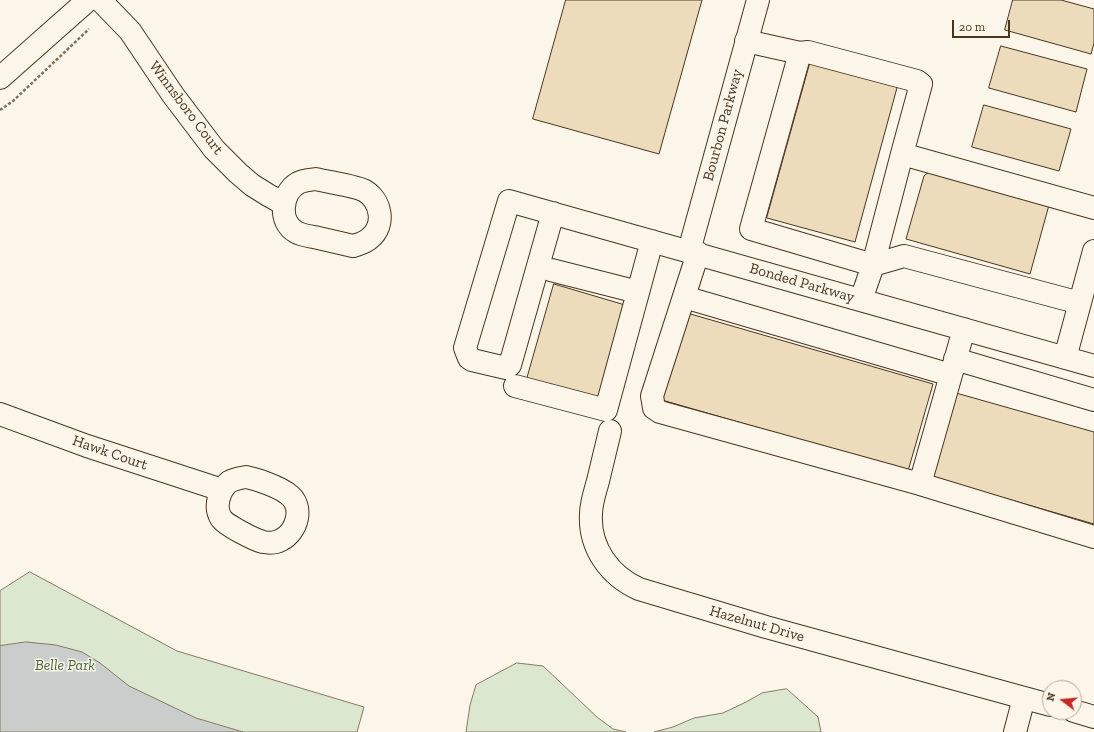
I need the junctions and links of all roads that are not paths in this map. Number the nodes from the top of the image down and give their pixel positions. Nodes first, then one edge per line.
1 (88, 0) edge
2 (758, 0) edge
3 (104, 5) edge
4 (746, 41) junction
5 (800, 53) junction
6 (0, 78) edge
7 (902, 154) junction
8 (284, 204) dead end
9 (1094, 208) edge
10 (553, 213) junction
11 (652, 241) junction
12 (1094, 251) edge
13 (693, 252) junction
14 (873, 264) junction
15 (551, 270) dead end
16 (638, 292) junction
17 (684, 297) junction
18 (862, 300) junction
19 (1080, 303) junction
20 (964, 329) junction
21 (1065, 358) junction
22 (1094, 366) edge
23 (953, 367) junction
24 (515, 386) dead end
25 (1094, 400) edge
26 (0, 414) edge
27 (610, 431) dead end
28 (920, 484) junction
29 (222, 490) dead end
30 (1094, 537) edge
31 (1024, 698) junction
32 (1042, 703) edge
33 (1082, 714) edge
34 (1094, 717) edge
35 (1015, 732) edge

1 - 6 street
2 - 4 street, Bourbon Parkway
3 - 8 street, Winnsboro Court
4 - 5 street
4 - 13 street, Bourbon Parkway
5 - 7 street
5 - 14 street
7 - 9 street
7 - 14 street
10 - 10 street, Bonded Parkway
10 - 11 street, Bonded Parkway
11 - 13 street, Bonded Parkway
11 - 16 street
12 - 19 street
13 - 17 street, Bourbon Parkway
13 - 18 street, Bonded Parkway
14 - 18 street
14 - 19 street
15 - 16 street
16 - 24 street
17 - 23 street
17 - 28 street, Bourbon Parkway
18 - 20 street, Bonded Parkway
19 - 21 street
20 - 21 street, Bonded Parkway
20 - 23 street
21 - 22 street, Bonded Parkway
23 - 25 street
23 - 28 street
26 - 29 street, Hawk Court
27 - 31 street, Hazelnut Drive
28 - 30 street
31 - 32 street, Hazelnut Drive
31 - 35 street
33 - 34 street

